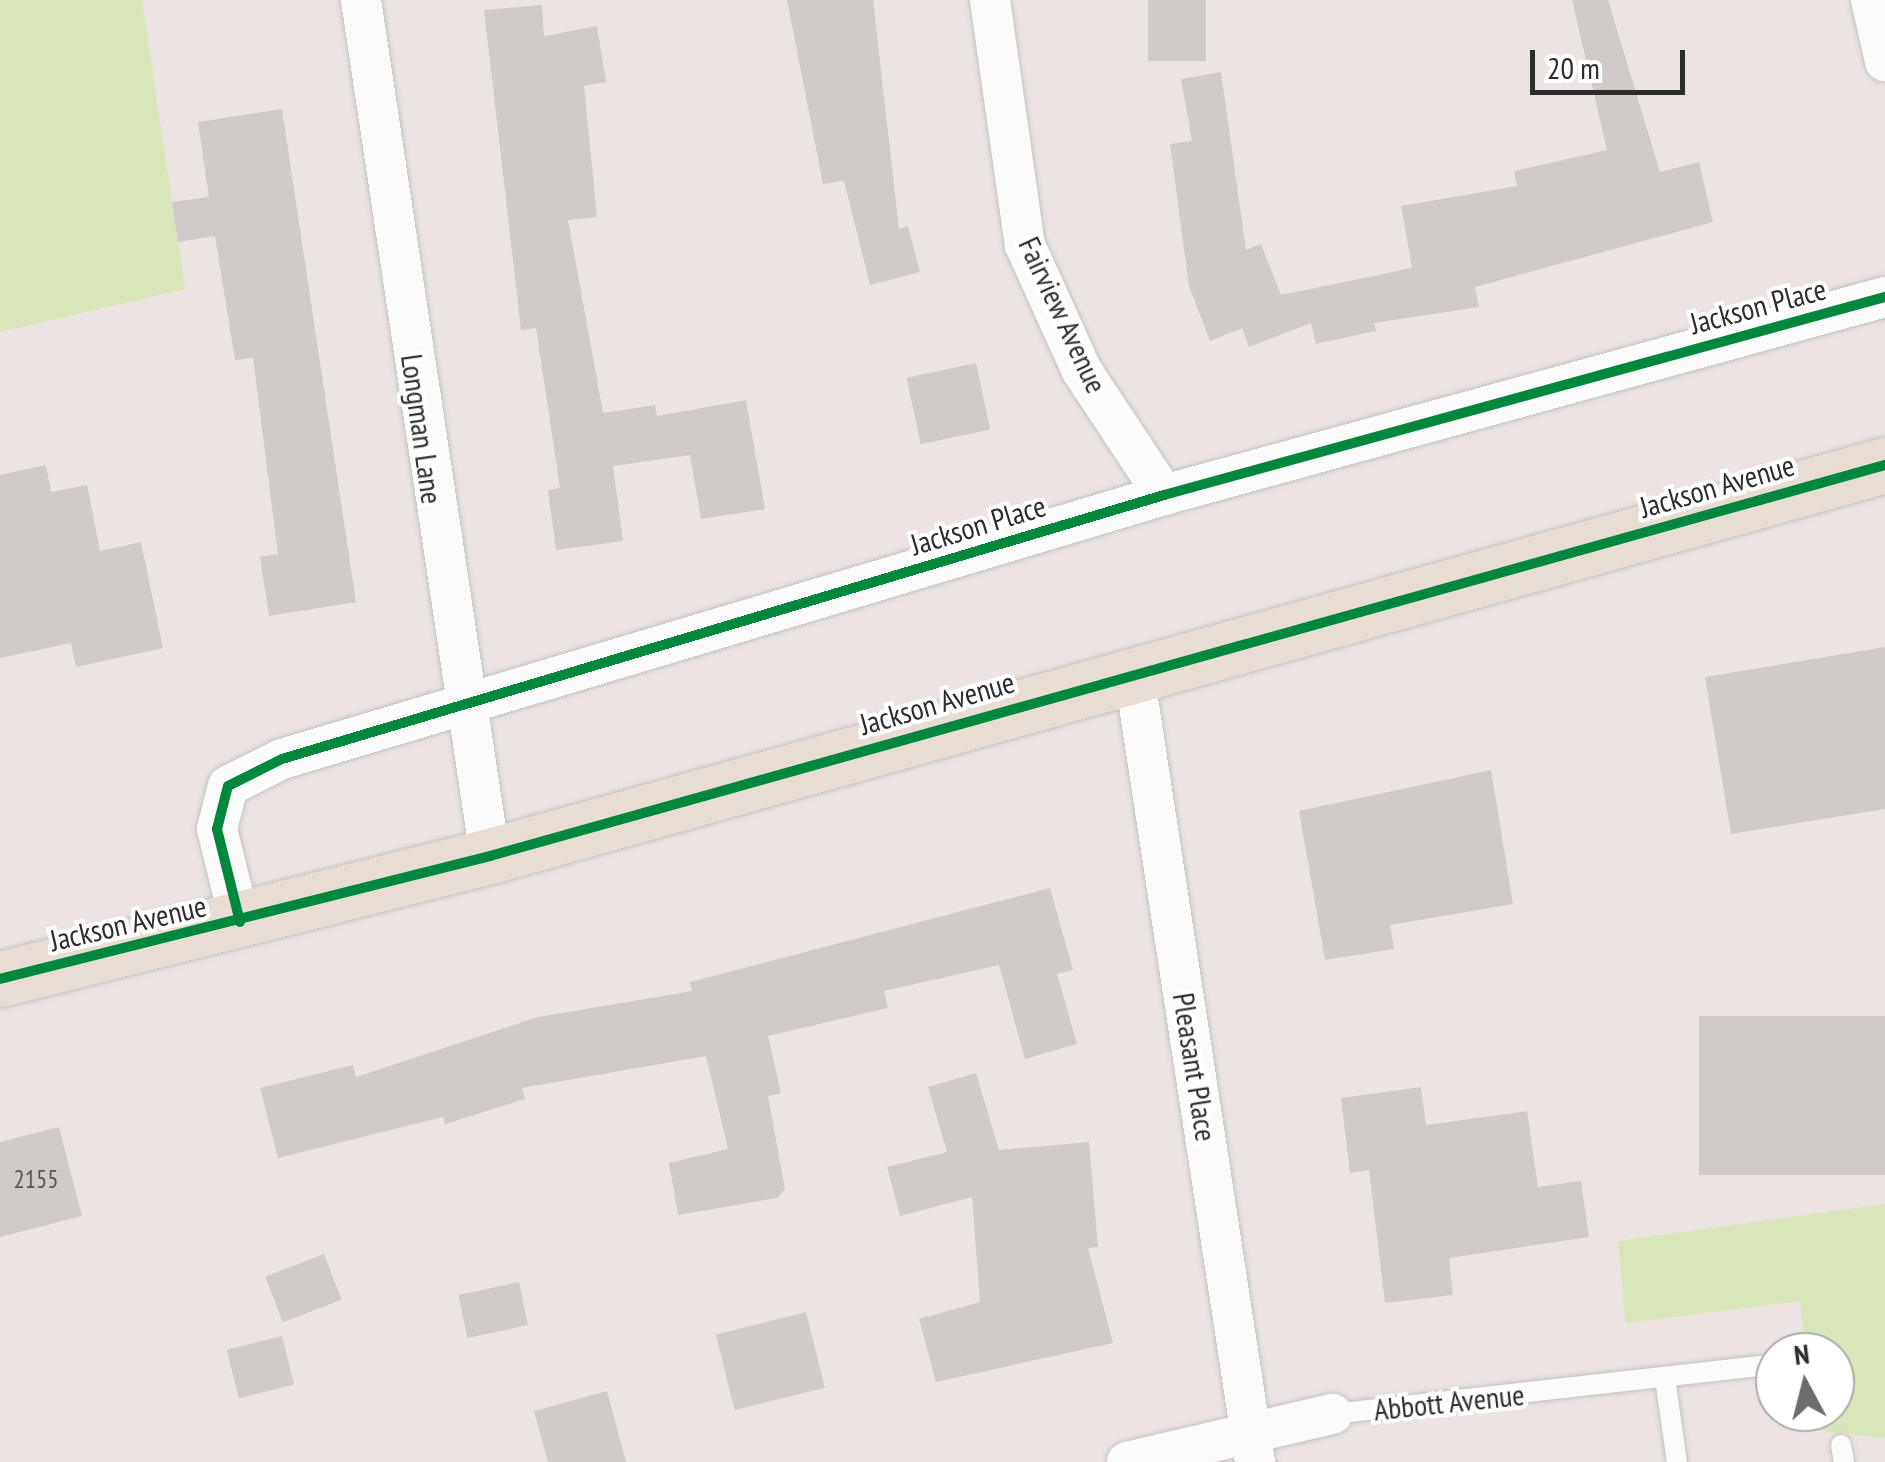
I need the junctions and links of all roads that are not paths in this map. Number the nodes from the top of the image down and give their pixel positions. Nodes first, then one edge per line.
1 (360, 0) edge
2 (990, 0) edge
3 (1870, 0) edge
4 (1885, 62) edge
5 (1885, 298) edge
6 (1885, 465) edge
7 (1164, 494) junction
8 (1134, 673) junction
9 (462, 708) junction
10 (490, 856) junction
11 (240, 922) junction
12 (0, 979) edge
13 (1755, 1367) edge
14 (1665, 1378) junction
15 (1332, 1414) joint
16 (1253, 1445) edge
17 (1126, 1462) edge
18 (1677, 1462) edge

1 - 9 street, Longman Lane
2 - 7 street, Fairview Avenue
3 - 4 street
5 - 7 street, Jackson Place
6 - 8 main road, Jackson Avenue
7 - 9 street, Jackson Place
8 - 10 main road, Jackson Avenue
8 - 16 street, Pleasant Place
9 - 10 street, Longman Lane
9 - 11 street, Jackson Place
10 - 11 main road, Jackson Avenue
11 - 12 main road, Jackson Avenue
13 - 14 lane, Abbott Avenue
14 - 15 lane, Abbott Avenue
14 - 18 lane
15 - 16 street, Abbott Avenue
16 - 17 street, Abbott Avenue

